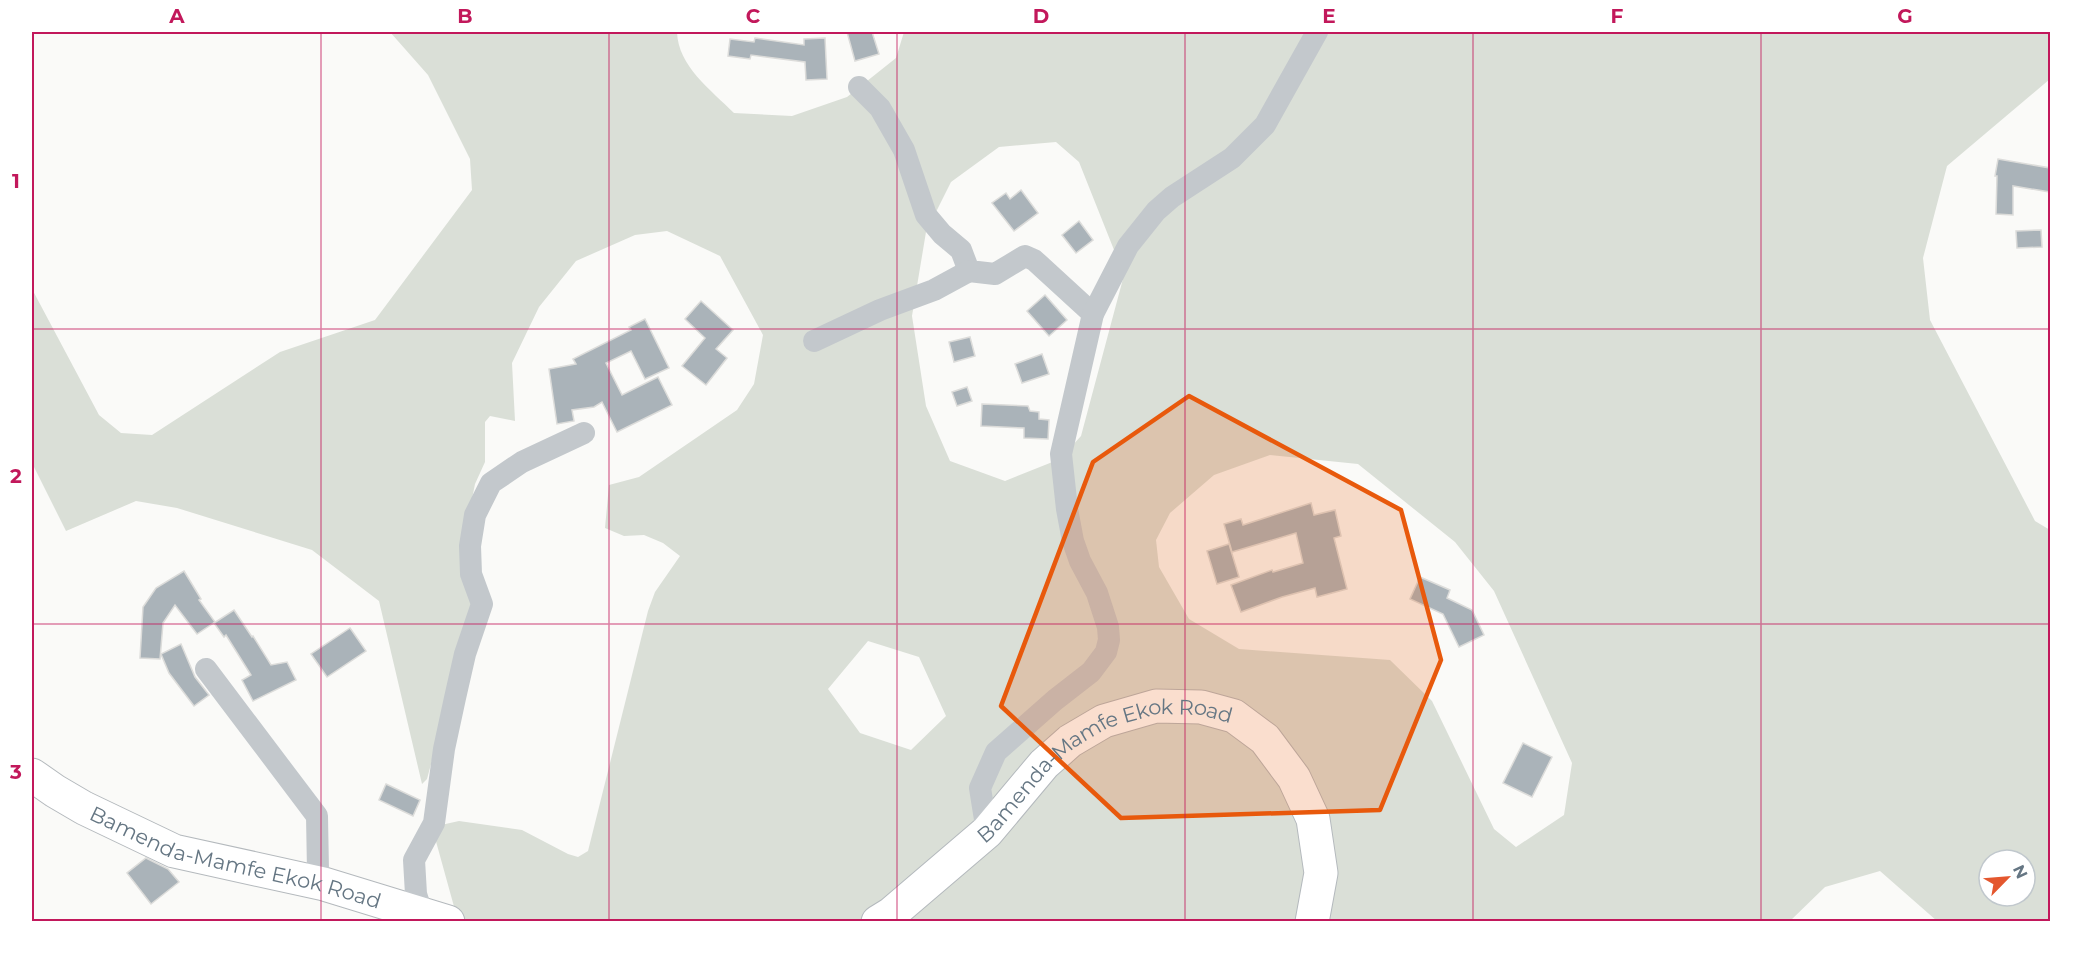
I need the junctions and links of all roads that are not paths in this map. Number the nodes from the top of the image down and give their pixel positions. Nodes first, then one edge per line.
1 (1317, 32) edge
2 (859, 87) dead end
3 (969, 271) junction
4 (1093, 314) junction
5 (814, 341) dead end
6 (584, 433) dead end
7 (206, 669) dead end
8 (32, 775) edge
9 (987, 832) junction
10 (324, 884) junction
11 (435, 917) edge
12 (878, 921) edge
13 (1312, 921) edge

1 - 4 street
2 - 3 street
3 - 4 street
3 - 5 street
4 - 9 street
6 - 11 street
7 - 10 street
8 - 10 highway, Bamenda-Mamfe Ekok Road
9 - 12 highway, Bamenda-Mamfe Ekok Road
9 - 13 highway, Bamenda-Mamfe Ekok Road
10 - 11 highway, Bamenda-Mamfe Ekok Road

